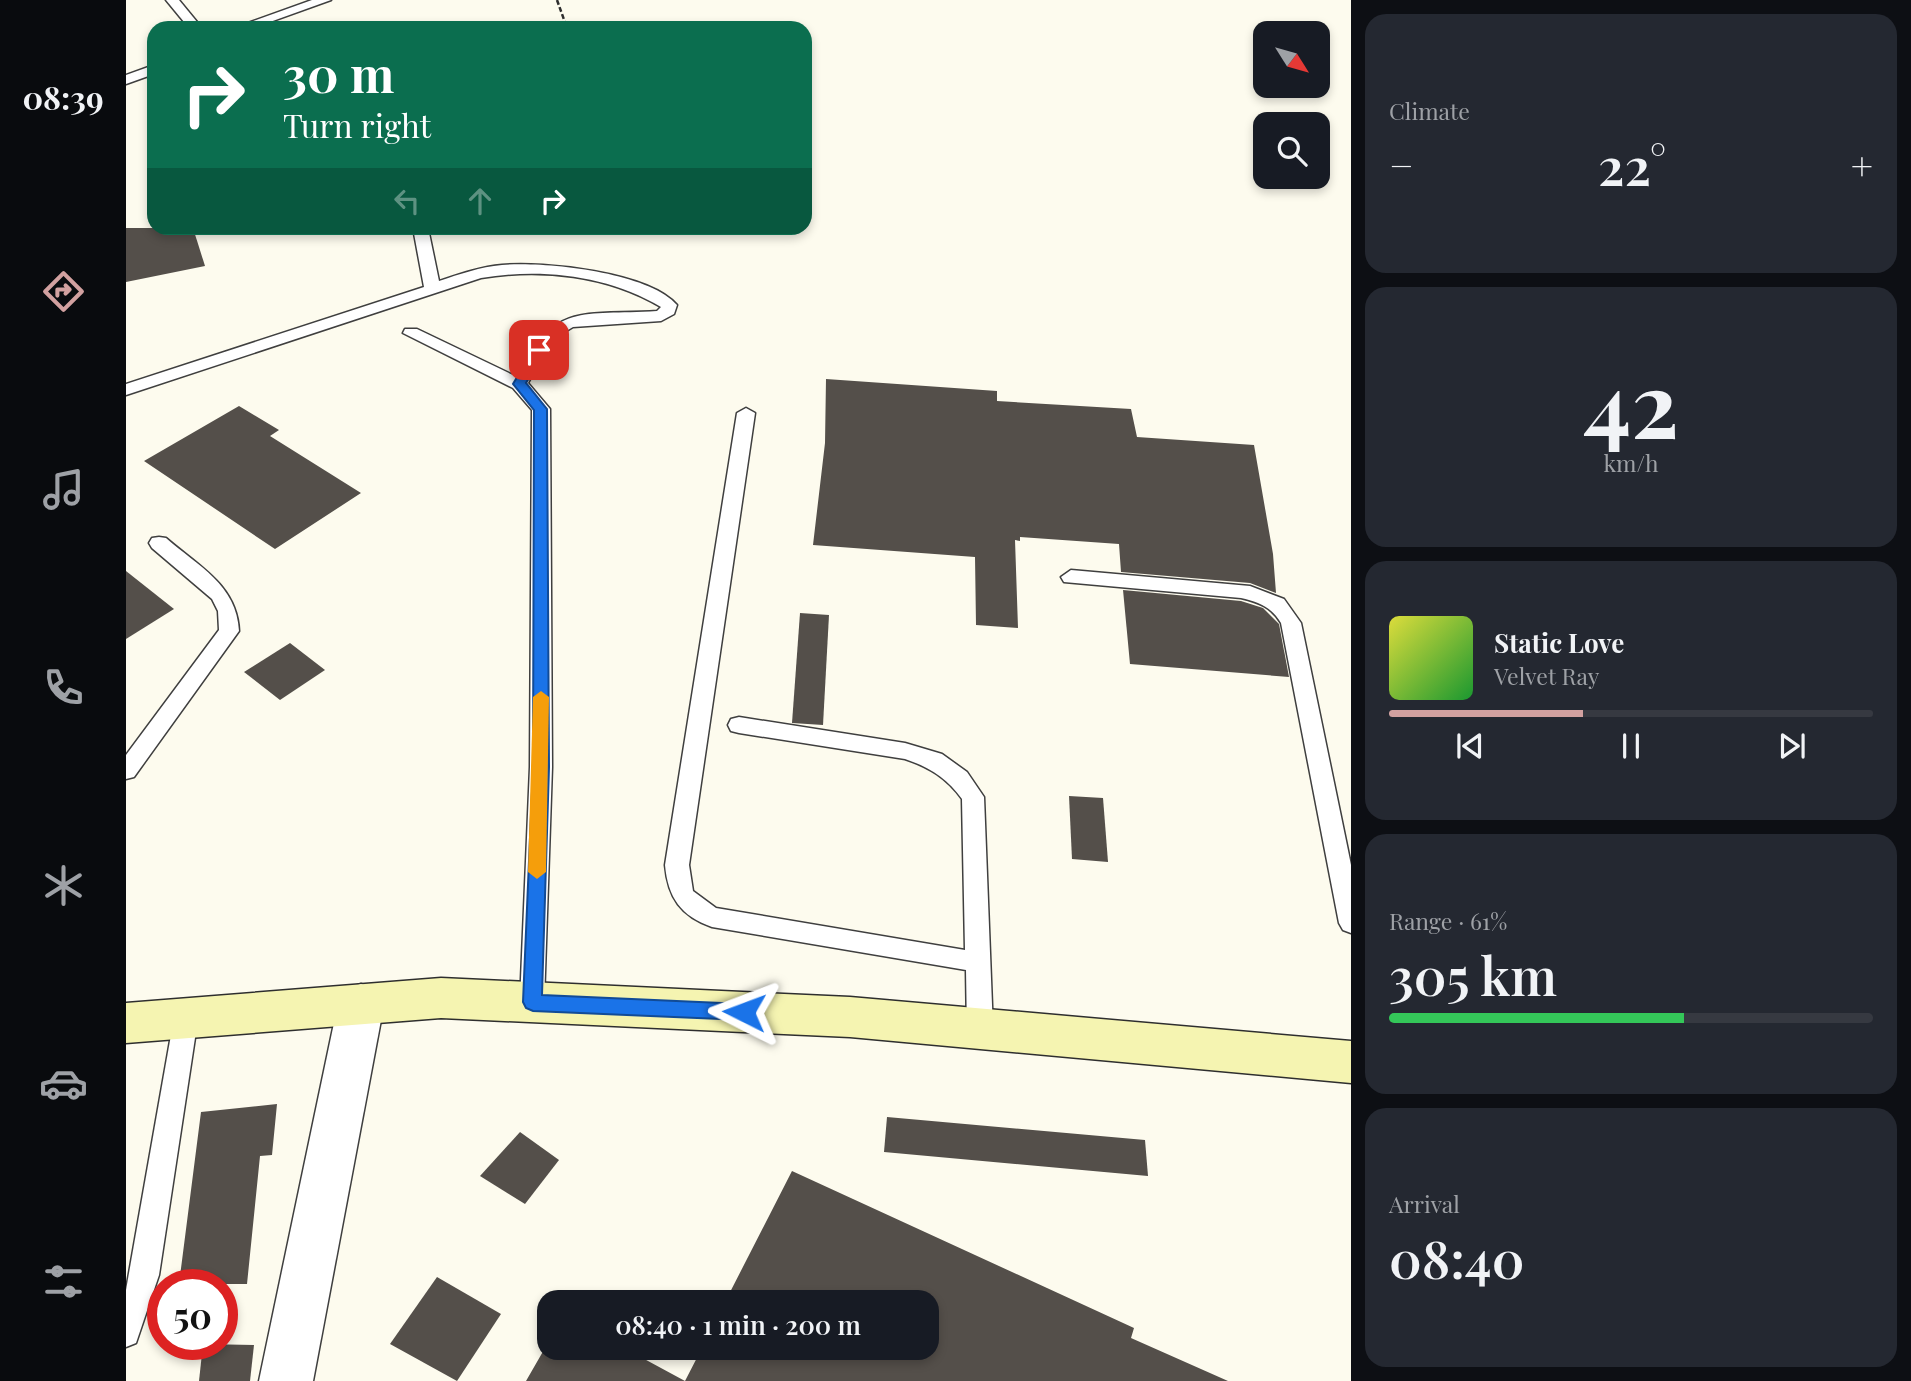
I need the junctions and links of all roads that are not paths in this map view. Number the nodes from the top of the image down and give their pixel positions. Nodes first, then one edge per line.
1 (172, 0) edge
2 (325, 0) edge
3 (190, 21) edge
4 (261, 21) edge
5 (147, 72) edge
6 (126, 80) edge
7 (421, 235) edge
8 (433, 289) junction
9 (411, 333) dead end
10 (519, 384) junction
11 (126, 390) edge
12 (746, 413) dead end
13 (159, 543) dead end
14 (1071, 578) dead end
15 (739, 725) dead end
16 (126, 771) edge
17 (1351, 923) edge
18 (978, 962) junction
19 (533, 1002) junction
20 (361, 1004) junction
21 (187, 1018) junction
22 (126, 1023) edge
23 (980, 1031) junction
24 (1351, 1062) edge
25 (126, 1332) edge
26 (286, 1381) edge

1 - 3 lane
2 - 4 lane
5 - 6 lane
7 - 8 lane
8 - 10 lane
8 - 11 lane
9 - 10 lane
10 - 19 lane
12 - 18 lane
13 - 16 lane
14 - 17 lane
15 - 18 lane
18 - 23 lane
19 - 20 main road
19 - 23 main road
20 - 21 main road
20 - 26 street
21 - 22 main road
21 - 25 lane
23 - 24 main road

